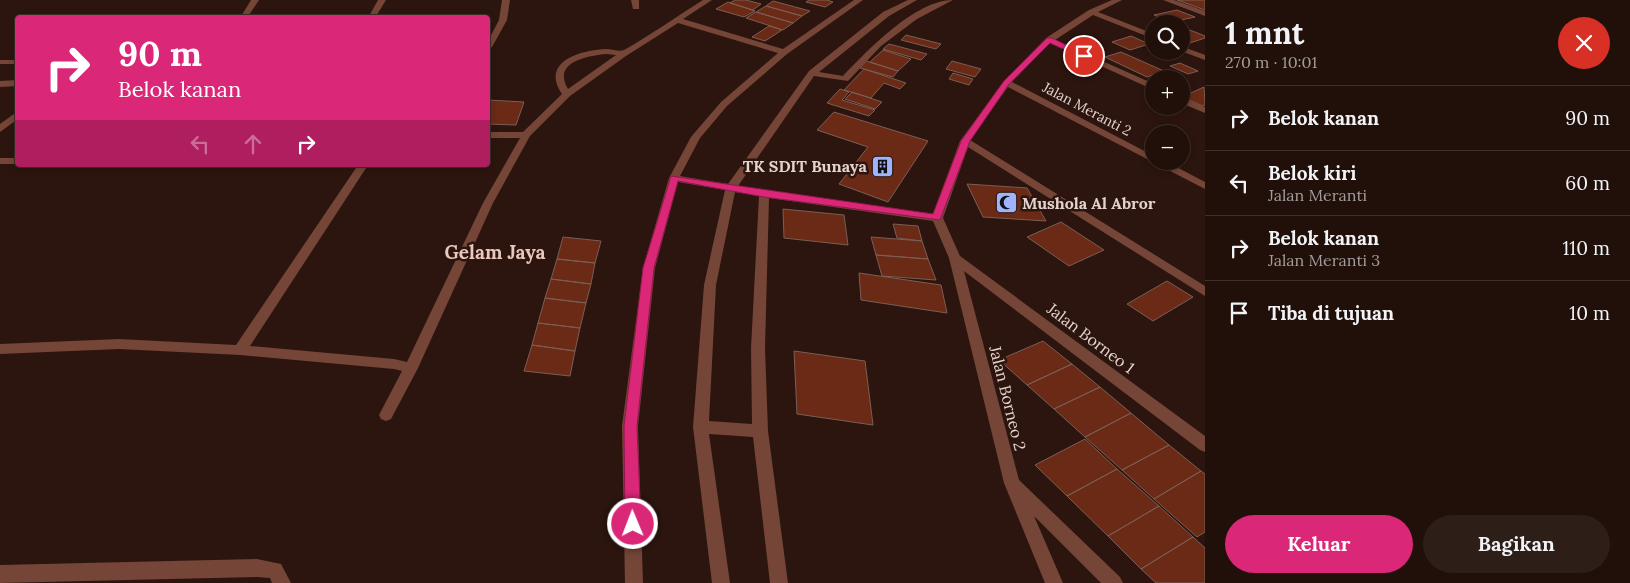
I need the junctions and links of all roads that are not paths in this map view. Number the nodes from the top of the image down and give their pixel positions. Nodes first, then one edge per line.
1 (255, 0) edge
2 (382, 0) edge
3 (506, 0) edge
4 (708, 0) edge
5 (859, 0) edge
6 (913, 0) edge
7 (948, 0) edge
8 (1118, 0) edge
9 (1167, 0) edge
10 (690, 5) edge
11 (1092, 12) junction
12 (1205, 14) edge
13 (245, 15) edge
14 (373, 15) edge
15 (677, 20) junction
16 (1145, 33) edge
17 (1049, 40) junction
18 (490, 43) edge
19 (784, 52) junction
20 (1190, 52) edge
21 (622, 54) junction
22 (1205, 58) edge
23 (0, 62) edge
24 (15, 62) edge
25 (812, 73) junction
26 (15, 83) edge
27 (1007, 83) junction
28 (1145, 83) edge
29 (0, 84) edge
30 (567, 94) junction
31 (1190, 104) edge
32 (1205, 110) edge
33 (15, 117) edge
34 (0, 130) edge
35 (490, 135) edge
36 (526, 135) junction
37 (965, 141) junction
38 (1145, 155) edge
39 (0, 161) edge
40 (15, 161) edge
41 (362, 167) edge
42 (1174, 170) edge
43 (678, 178) junction
44 (1205, 186) edge
45 (731, 188) junction
46 (764, 194) junction
47 (937, 218) junction
48 (956, 258) junction
49 (1205, 292) edge
50 (0, 349) edge
51 (240, 350) junction
52 (411, 368) junction
53 (386, 415) dead end
54 (701, 427) junction
55 (760, 431) junction
56 (1205, 446) edge
57 (1012, 483) junction
58 (0, 574) edge
59 (282, 583) edge
60 (634, 583) edge
61 (721, 583) edge
62 (779, 583) edge
63 (1054, 583) edge
64 (1114, 583) edge

1 - 13 street
2 - 14 street
3 - 18 street
4 - 10 street
5 - 19 street
6 - 25 street
7 - 25 street
8 - 11 street
9 - 12 street
10 - 15 street
11 - 16 street
11 - 17 street
15 - 19 street
15 - 21 street
17 - 27 street
17 - 28 street
19 - 43 street
20 - 22 street
21 - 30 street
21 - 30 street
23 - 24 street
25 - 45 street
26 - 29 street
27 - 37 street
27 - 38 street, Jalan Meranti 2
30 - 36 street
31 - 32 street
33 - 34 street
35 - 36 street
36 - 52 street
37 - 47 street
37 - 49 street
39 - 40 street
41 - 51 street
42 - 44 street, Jalan Meranti 2
43 - 45 street
43 - 60 street
45 - 46 street
45 - 54 street
46 - 47 street
46 - 55 street
47 - 48 street, Jalan Borneo 2
48 - 56 street, Jalan Borneo 1
48 - 57 street, Jalan Borneo 2
50 - 51 street
51 - 52 street
52 - 53 street
54 - 55 street
54 - 61 street
55 - 62 street
57 - 63 street, Jalan Borneo 2
57 - 64 street
58 - 59 street

